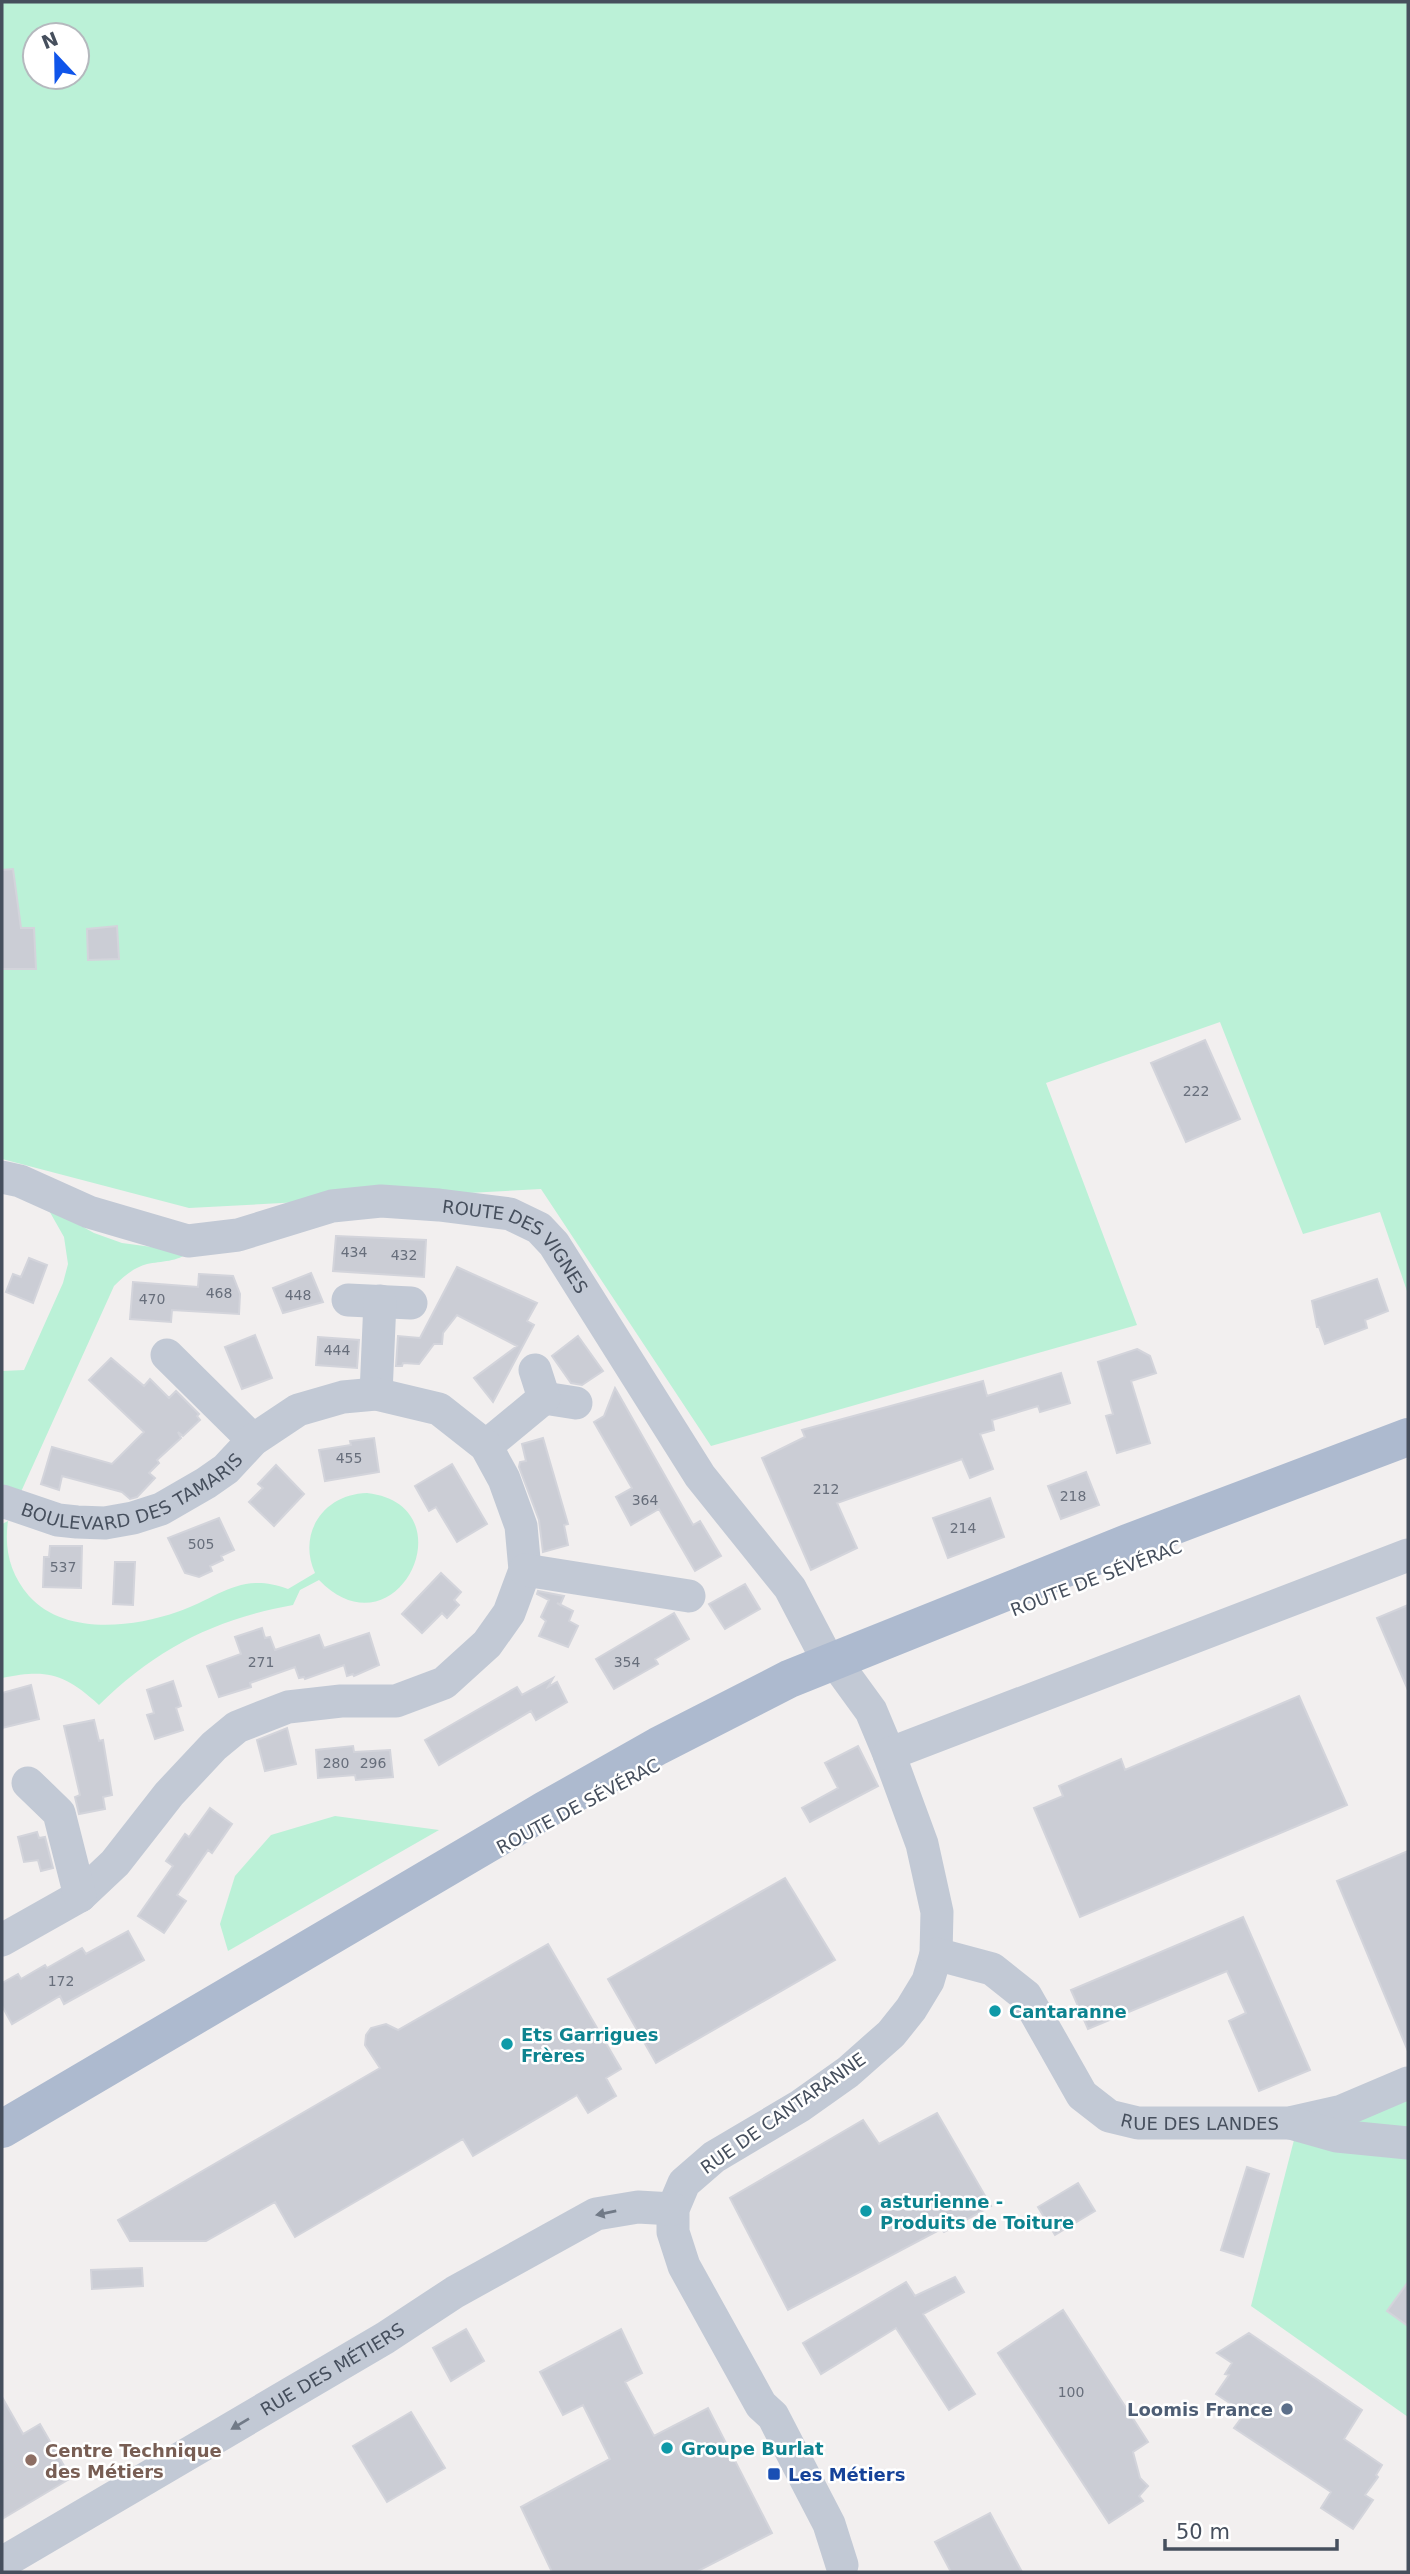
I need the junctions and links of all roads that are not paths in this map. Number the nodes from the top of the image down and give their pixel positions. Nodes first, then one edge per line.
1 (2, 1177) edge
2 (379, 1301) dead end
3 (167, 1355) dead end
4 (552, 1390) dead end
5 (376, 1394) junction
6 (253, 1440) junction
7 (486, 1446) junction
8 (1403, 1450) edge
9 (2, 1501) edge
10 (1408, 1555) edge
11 (525, 1570) junction
12 (689, 1596) dead end
13 (840, 1669) junction
14 (889, 1754) junction
15 (28, 1783) dead end
16 (80, 1896) junction
17 (2, 1940) edge
18 (936, 1954) junction
19 (123, 2059) junction
20 (1408, 2083) edge
21 (2, 2115) edge
22 (1289, 2123) junction
23 (2, 2129) edge
24 (1408, 2143) edge
25 (2, 2146) edge
26 (673, 2209) junction
27 (2, 2563) edge
28 (844, 2569) edge

1 - 13 street, ROUTE DES VIGNES
2 - 5 street
3 - 6 street, BOULEVARD DES TAMARIS
4 - 7 street
5 - 6 street, BOULEVARD DES TAMARIS
5 - 7 street, BOULEVARD DES TAMARIS
6 - 9 street, BOULEVARD DES TAMARIS
7 - 11 street, BOULEVARD DES TAMARIS
8 - 13 main road, ROUTE DE SÉVÉRAC
10 - 14 street
11 - 12 street
11 - 16 street, BOULEVARD DES TAMARIS
13 - 14 street, RUE DE CANTARANNE
13 - 19 main road, ROUTE DE SÉVÉRAC
13 - 25 main road, ROUTE DE SÉVÉRAC
14 - 18 street, RUE DE CANTARANNE
15 - 16 street
16 - 17 street, BOULEVARD DES TAMARIS
18 - 22 street, RUE DES LANDES
18 - 26 street, RUE DE CANTARANNE
19 - 21 street
19 - 23 main road, ROUTE DE SÉVÉRAC
20 - 22 street, RUE DES LANDES
22 - 24 street
26 -> 27 street, RUE DES MÉTIERS
26 - 28 street

